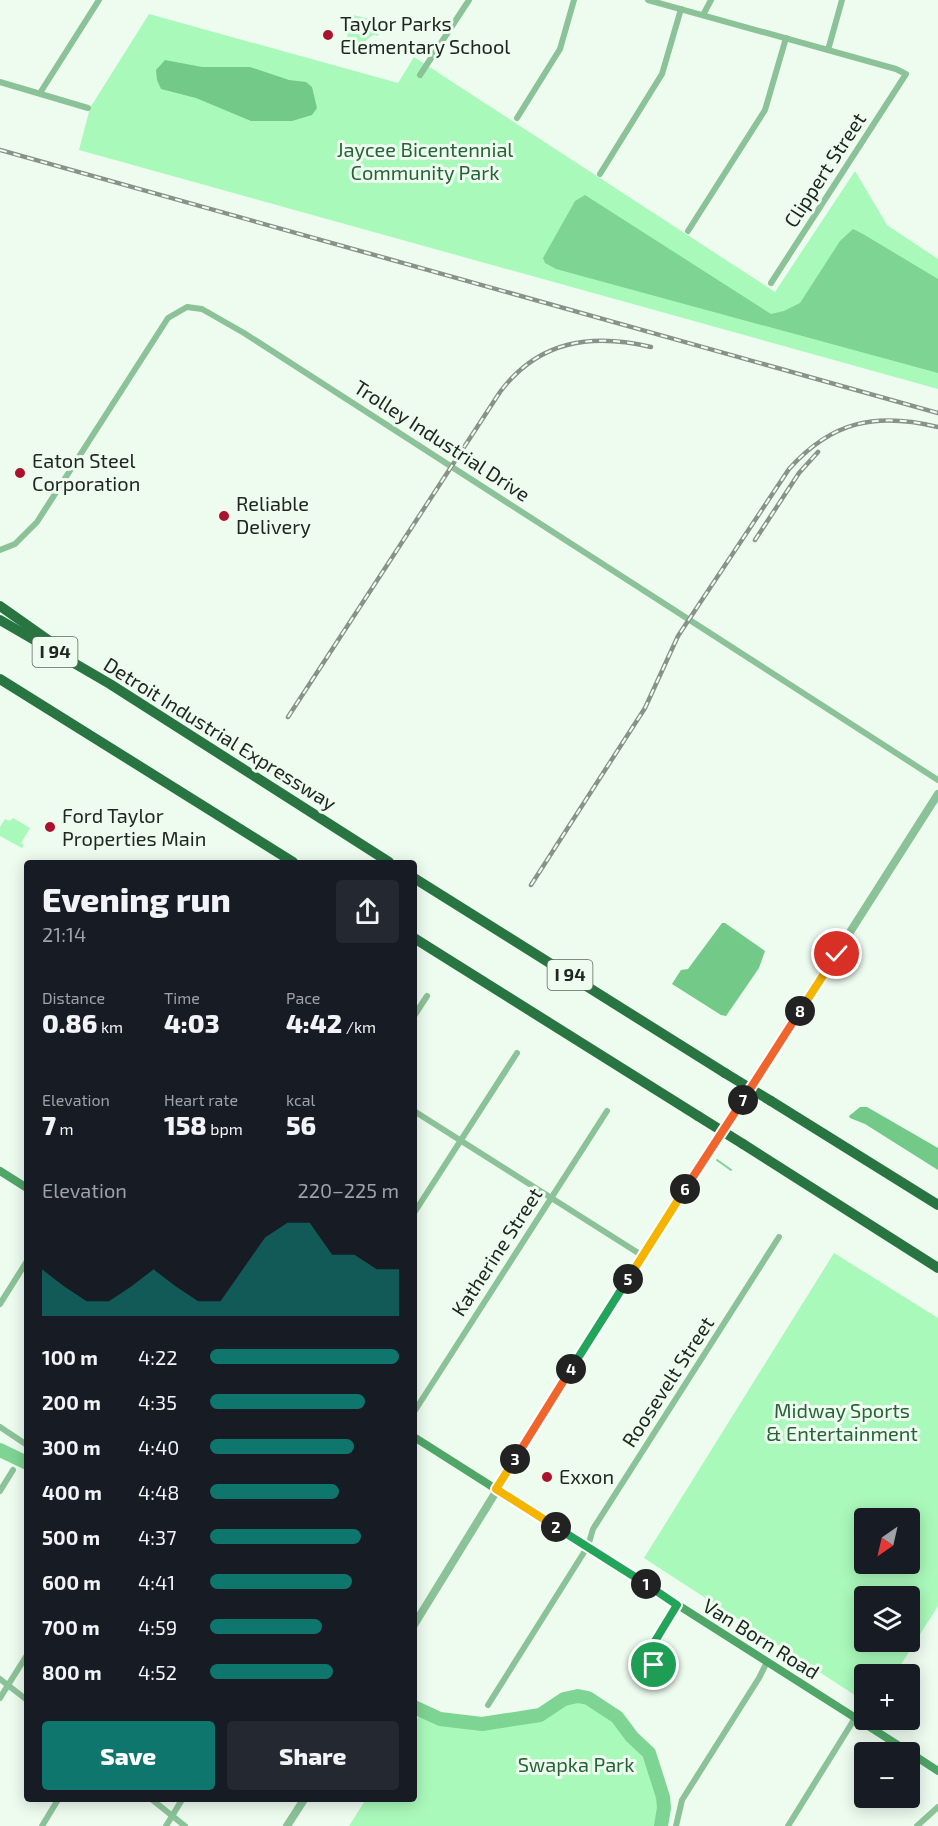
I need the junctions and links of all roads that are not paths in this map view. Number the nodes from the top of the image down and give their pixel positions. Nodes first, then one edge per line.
1 (99, 0) edge
2 (469, 0) edge
3 (574, 0) edge
4 (648, 0) edge
5 (711, 0) edge
6 (842, 0) edge
7 (681, 9) junction
8 (703, 15) junction
9 (786, 38) junction
10 (828, 50) junction
11 (420, 75) dead end
12 (0, 82) edge
13 (40, 93) junction
14 (88, 108) dead end
15 (517, 118) dead end
16 (600, 174) dead end
17 (688, 231) dead end
18 (771, 283) dead end
19 (0, 550) edge
20 (0, 606) edge
21 (0, 620) edge
22 (0, 679) edge
23 (110, 684) junction
24 (938, 780) edge
25 (938, 794) edge
26 (289, 860) edge
27 (386, 860) edge
28 (417, 880) edge
29 (417, 940) edge
30 (427, 996) dead end
31 (417, 1011) edge
32 (517, 1053) dead end
33 (608, 1111) dead end
34 (417, 1113) edge
35 (461, 1140) junction
36 (0, 1171) edge
37 (24, 1186) edge
38 (551, 1198) junction
39 (938, 1205) edge
40 (417, 1208) edge
41 (779, 1237) dead end
42 (643, 1256) junction
43 (24, 1266) edge
44 (938, 1268) edge
45 (0, 1304) edge
46 (417, 1407) edge
47 (0, 1427) edge
48 (417, 1439) edge
49 (24, 1443) edge
50 (13, 1470) dead end
51 (496, 1489) junction
52 (0, 1491) edge
53 (588, 1546) junction
54 (677, 1605) junction
55 (417, 1620) edge
56 (649, 1651) dead end
57 (24, 1660) edge
58 (767, 1662) junction
59 (0, 1679) edge
60 (8, 1685) junction
61 (0, 1698) edge
62 (24, 1698) edge
63 (488, 1706) dead end
64 (854, 1717) edge
65 (854, 1720) edge
66 (874, 1730) edge
67 (893, 1742) edge
68 (920, 1759) edge
69 (938, 1771) edge
70 (57, 1802) edge
71 (155, 1802) edge
72 (181, 1802) edge
73 (302, 1802) edge
74 (938, 1807) edge
75 (172, 1816) junction
76 (42, 1826) edge
77 (166, 1826) edge
78 (185, 1826) edge
79 (287, 1826) edge
80 (676, 1826) edge
81 (788, 1826) edge
82 (917, 1826) edge

1 - 13 street
2 - 11 street
3 - 15 street
4 - 7 street
5 - 8 street
6 - 10 street
7 - 8 street
7 - 16 street
8 - 9 street
9 - 10 street
9 - 17 street
10 - 18 street, Clippert Street
12 - 13 street
13 - 14 street
19 - 24 street, Trolley Industrial Drive
20 - 23 highway
21 - 23 highway, Detroit Industrial Expressway / I 94
22 - 26 highway, I 94
23 - 27 highway, Detroit Industrial Expressway / I 94
25 - 42 street
28 - 39 highway, I 94, bridge
29 - 44 highway, I 94, bridge
30 - 31 street
32 - 35 street
33 - 38 street, Katherine Street
34 - 35 street
35 - 38 street
35 - 40 street
36 - 37 main road
38 - 42 street
38 - 46 street, Katherine Street
41 - 53 street, Roosevelt Street
42 - 51 street
43 - 45 street
47 - 49 street
48 - 51 main road, Van Born Road
50 - 52 street
51 - 53 main road, Van Born Road
51 - 55 street
53 - 54 main road, Van Born Road
53 - 63 street, Roosevelt Street
54 - 56 street
54 - 58 main road, Van Born Road
57 - 60 street
58 - 64 main road, Van Born Road
58 - 80 street
59 - 60 street
60 - 61 street
60 - 62 street
65 - 81 street
66 - 67 main road, Van Born Road
68 - 69 main road, Van Born Road
70 - 76 street
71 - 75 street
72 - 75 street
73 - 79 street
74 - 82 street
75 - 77 street
75 - 78 street

